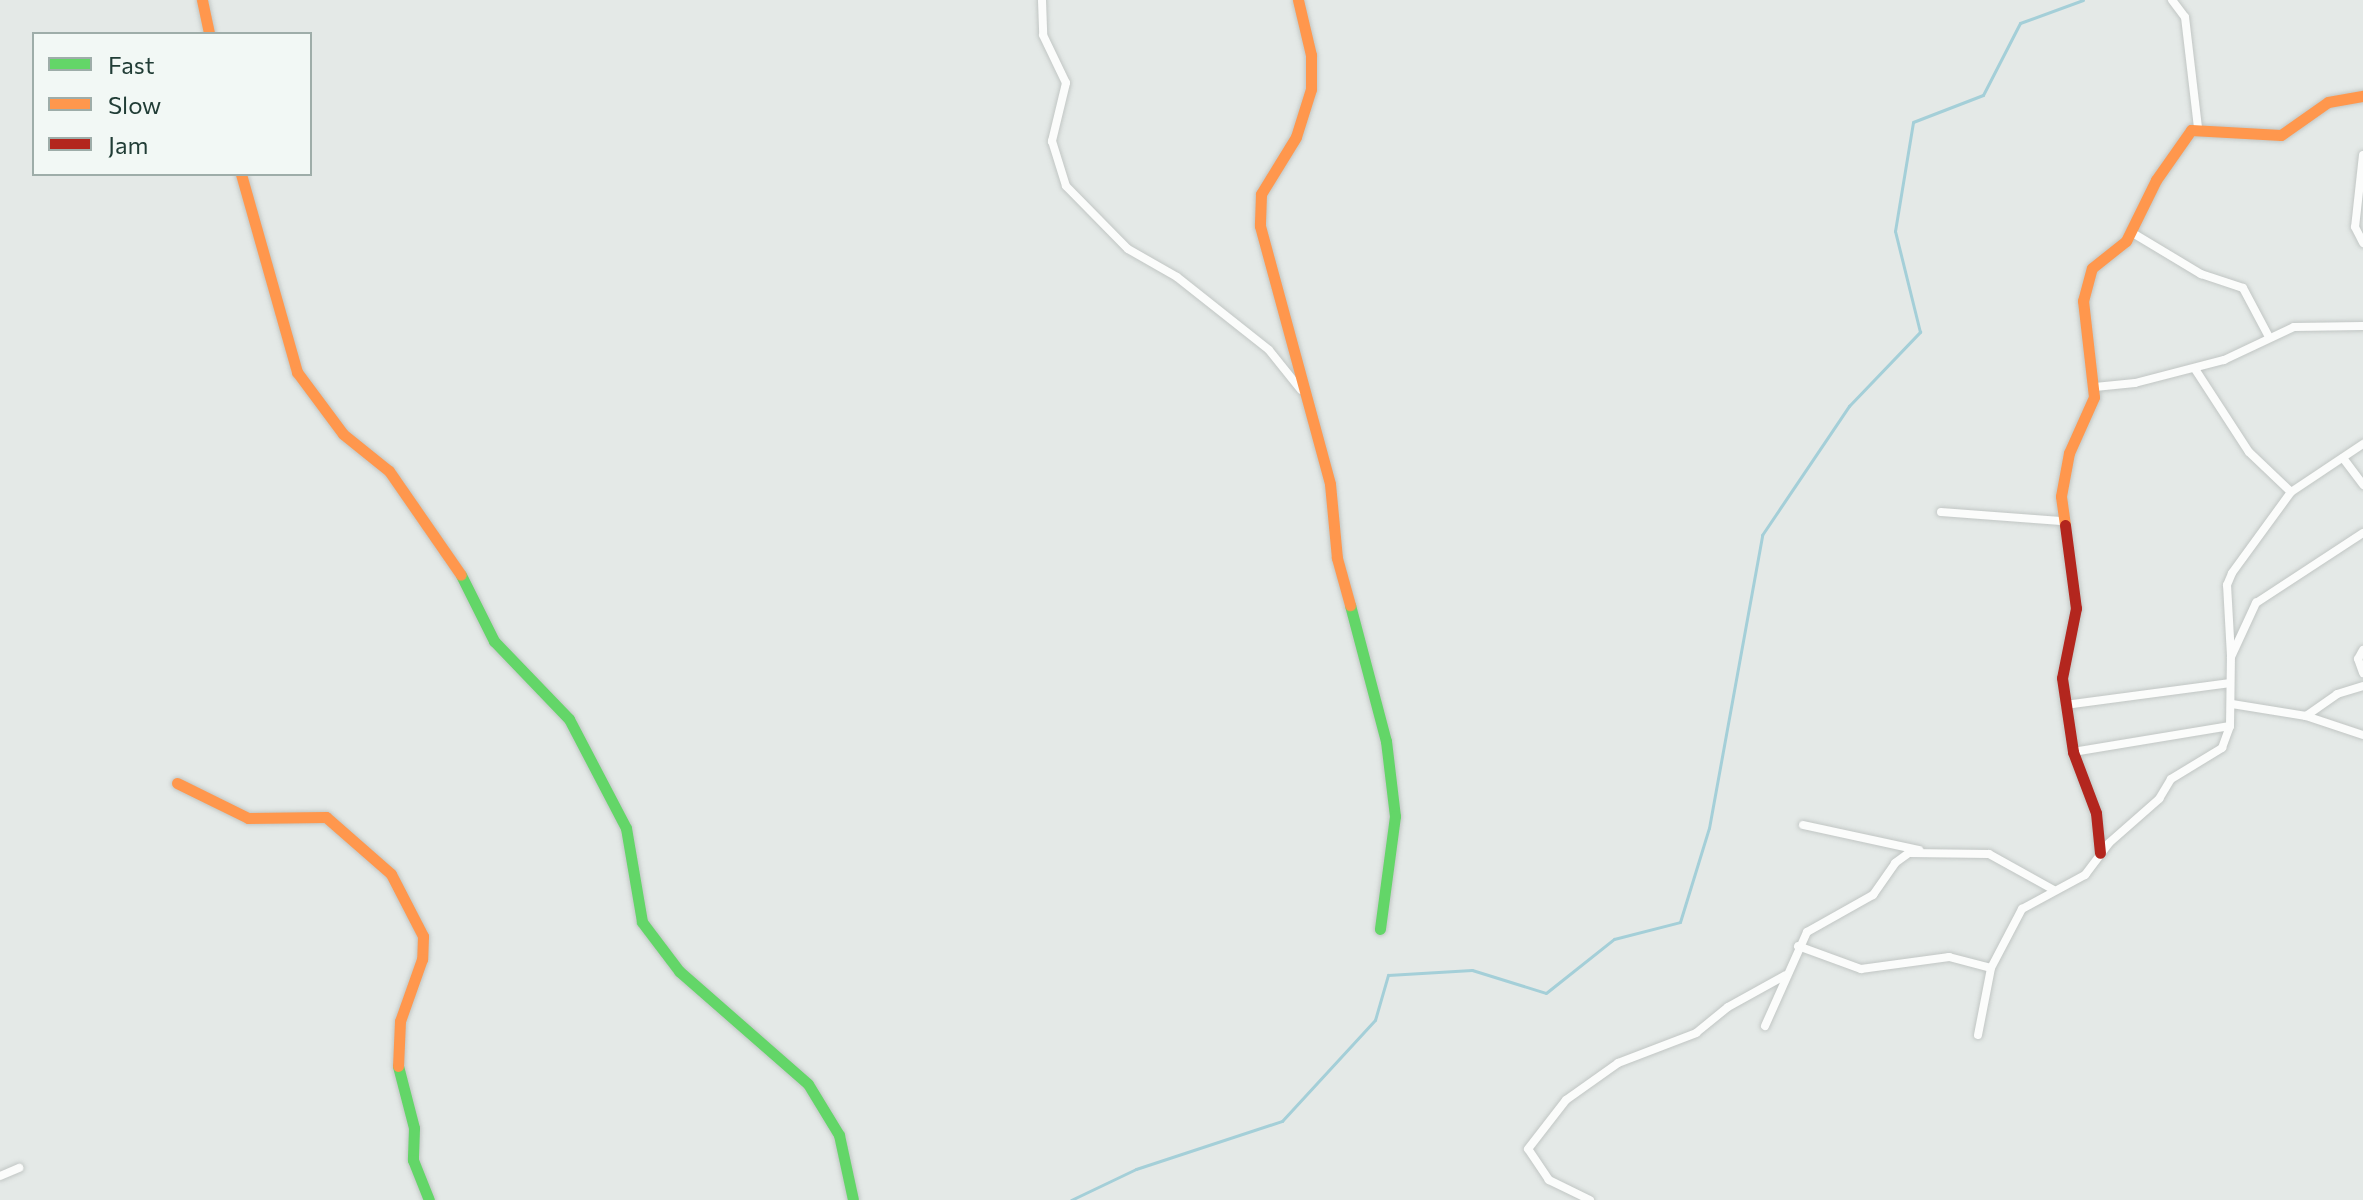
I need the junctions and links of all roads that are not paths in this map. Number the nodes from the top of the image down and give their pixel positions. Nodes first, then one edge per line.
1 (202, 0) edge
2 (1042, 0) edge
3 (1298, 0) edge
4 (2172, 0) edge
5 (209, 32) edge
6 (2363, 96) edge
7 (2198, 128) junction
8 (2363, 155) edge
9 (242, 176) edge
10 (2131, 232) junction
11 (2363, 243) edge
12 (2363, 326) edge
13 (2269, 337) junction
14 (2195, 369) junction
15 (2095, 387) junction
16 (1305, 398) junction
17 (2363, 444) edge
18 (2343, 458) junction
19 (2363, 485) edge
20 (2291, 492) junction
21 (1941, 512) dead end
22 (2061, 521) junction
23 (2363, 533) edge
24 (2363, 650) edge
25 (2231, 657) junction
26 (2363, 673) edge
27 (2229, 683) junction
28 (2363, 686) edge
29 (2232, 704) junction
30 (2065, 705) junction
31 (2306, 716) junction
32 (2230, 726) junction
33 (2363, 735) edge
34 (2073, 752) junction
35 (177, 783) dead end
36 (1803, 825) dead end
37 (2098, 831) junction
38 (2109, 843) junction
39 (1919, 850) junction
40 (2100, 853) junction
41 (2054, 890) junction
42 (1380, 929) dead end
43 (1798, 946) junction
44 (1991, 968) junction
45 (1786, 975) junction
46 (1765, 1026) dead end
47 (1978, 1035) dead end
48 (19, 1168) dead end
49 (0, 1176) edge
50 (429, 1200) edge
51 (853, 1200) edge
52 (1590, 1200) edge

1 - 5 street
2 - 16 street
3 - 16 street
4 - 7 street
6 - 7 street
7 - 10 street
8 - 11 street
9 - 51 street
10 - 13 street
10 - 15 street
12 - 13 street
13 - 14 street
14 - 15 street
14 - 20 street
15 - 22 street
16 - 42 street
17 - 18 street
18 - 19 street
18 - 20 street
20 - 25 street
21 - 22 street
22 - 30 street
23 - 25 street
24 - 26 street
25 - 27 street
27 - 29 street
27 - 30 street
28 - 31 street
29 - 31 street
29 - 32 street
30 - 34 street
31 - 33 street
32 - 34 street
32 - 38 street
34 - 37 street
35 - 50 street
36 - 39 street
37 - 38 street
37 - 40 street
38 - 40 street
39 - 41 street
39 - 43 street
40 - 41 street
41 - 44 street
43 - 44 street
43 - 45 street
44 - 47 street
45 - 46 street
45 - 52 street
48 - 49 street

